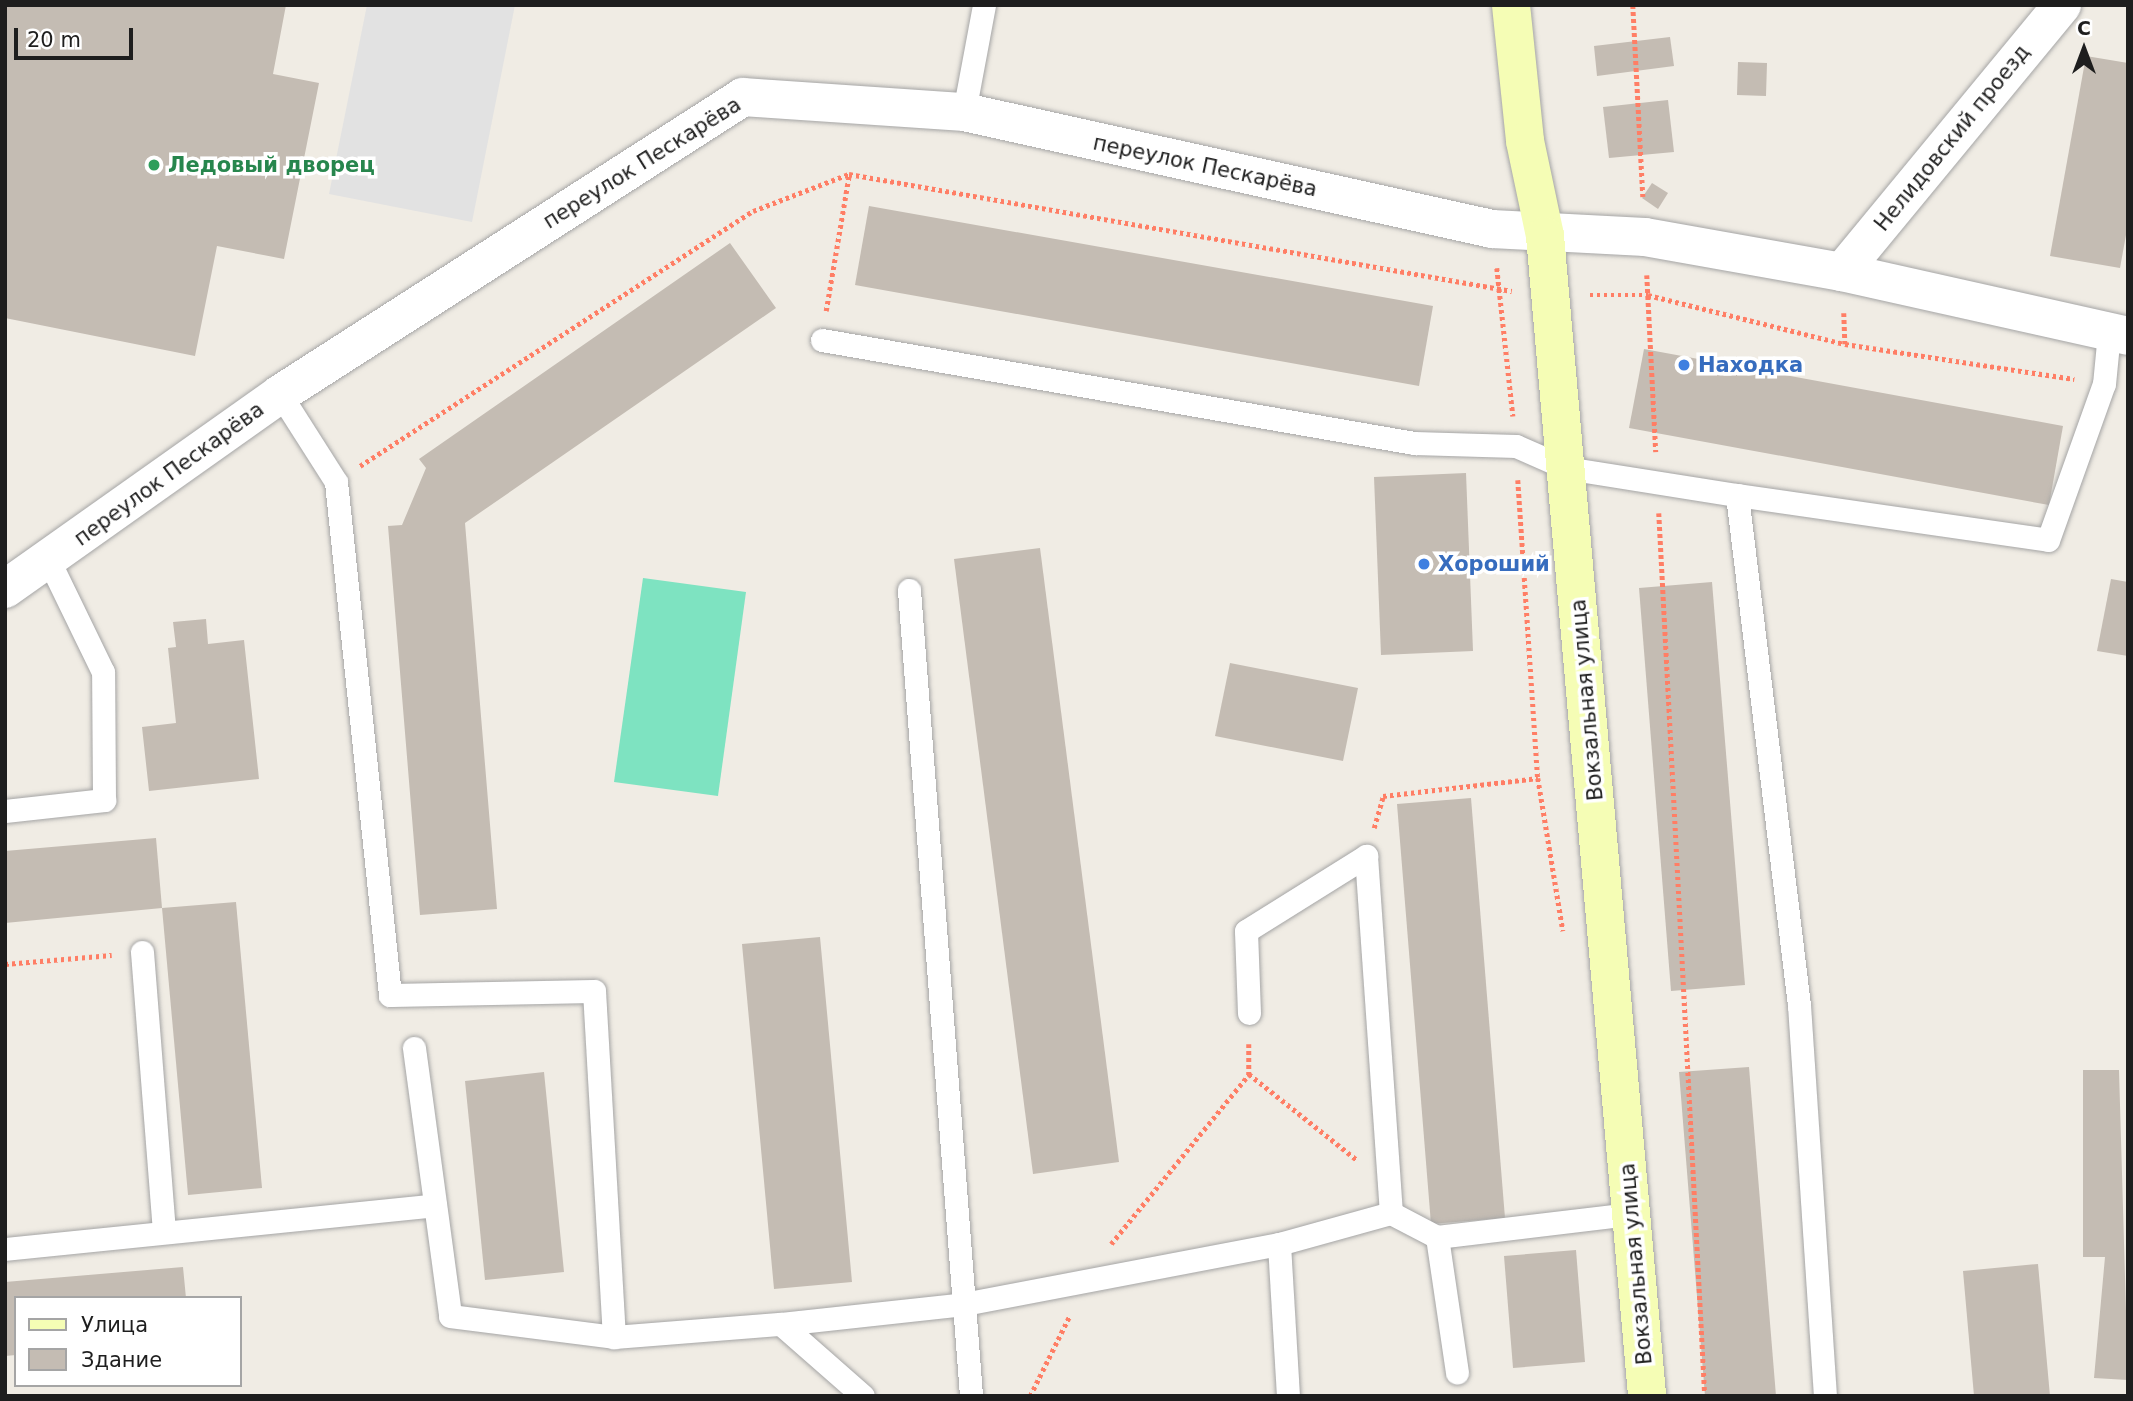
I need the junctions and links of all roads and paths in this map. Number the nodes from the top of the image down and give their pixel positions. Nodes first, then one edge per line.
1 (984, 5) edge
2 (1511, 5) edge
3 (1633, 5) edge
4 (2062, 5) edge
5 (964, 112) junction
6 (849, 174) junction
7 (1492, 229) junction
8 (1545, 236) junction
9 (1645, 237) junction
10 (1842, 272) junction
11 (1500, 289) junction
12 (1550, 295) junction
13 (1648, 295) junction
14 (2118, 335) edge
15 (822, 340) joint
16 (2104, 383) junction
17 (280, 394) junction
18 (1516, 446) junction
19 (1566, 468) junction
20 (1658, 478) junction
21 (336, 482) junction
22 (1737, 495) junction
23 (49, 561) junction
24 (5, 589) edge
25 (909, 590) dead end
26 (1538, 778) junction
27 (5, 811) edge
28 (1366, 856) junction
29 (1565, 943) dead end
30 (142, 952) joint
31 (5, 964) edge
32 (1249, 1013) dead end
33 (414, 1048) dead end
34 (1385, 1181) junction
35 (435, 1205) junction
36 (1391, 1213) junction
37 (1631, 1214) junction
38 (164, 1231) junction
39 (1437, 1237) junction
40 (1279, 1244) junction
41 (5, 1249) edge
42 (1088, 1280) junction
43 (964, 1304) junction
44 (781, 1324) junction
45 (614, 1337) junction
46 (1457, 1373) dead end
47 (863, 1396) edge
48 (971, 1396) edge
49 (1030, 1396) edge
50 (1287, 1396) edge
51 (1647, 1396) edge
52 (1705, 1396) edge
53 (1825, 1396) edge

1 - 5 lane
2 - 8 main road, Вокзальная улица
3 - 9 path
4 - 10 street, Нелидовский проезд
5 - 7 street, переулок Пескарёва
5 - 17 street, переулок Пескарёва
6 - 11 path
6 - 15 path
6 - 21 path
7 - 8 street, переулок Пескарёва
7 - 11 path
8 - 9 street
8 - 12 main road, Вокзальная улица
9 - 10 street
9 - 13 path
10 - 14 street
11 - 12 path
11 - 18 path
12 - 13 path
12 - 19 main road, Вокзальная улица
13 - 16 path
13 - 20 path
14 - 16 lane
15 - 18 lane
16 - 22 lane
17 - 21 lane
17 - 23 street, переулок Пескарёва
18 - 19 lane
18 - 26 path
19 - 20 lane
19 - 37 main road, Вокзальная улица
20 - 22 lane
20 - 52 path
21 - 45 lane
22 - 53 lane
23 - 24 street, переулок Пескарёва
23 - 27 lane
25 - 43 lane
26 - 28 path
26 - 29 path
28 - 32 lane
28 - 34 lane
30 - 31 path
30 - 38 lane
33 - 35 lane
34 - 36 lane
34 - 42 path
35 - 38 lane
35 - 45 lane
36 - 39 lane
36 - 40 lane
37 - 39 lane
37 - 51 main road, Вокзальная улица
38 - 41 lane
39 - 46 lane
40 - 42 lane
40 - 50 lane
42 - 43 lane
42 - 49 path
43 - 44 lane
43 - 48 lane
44 - 45 lane
44 - 47 lane

